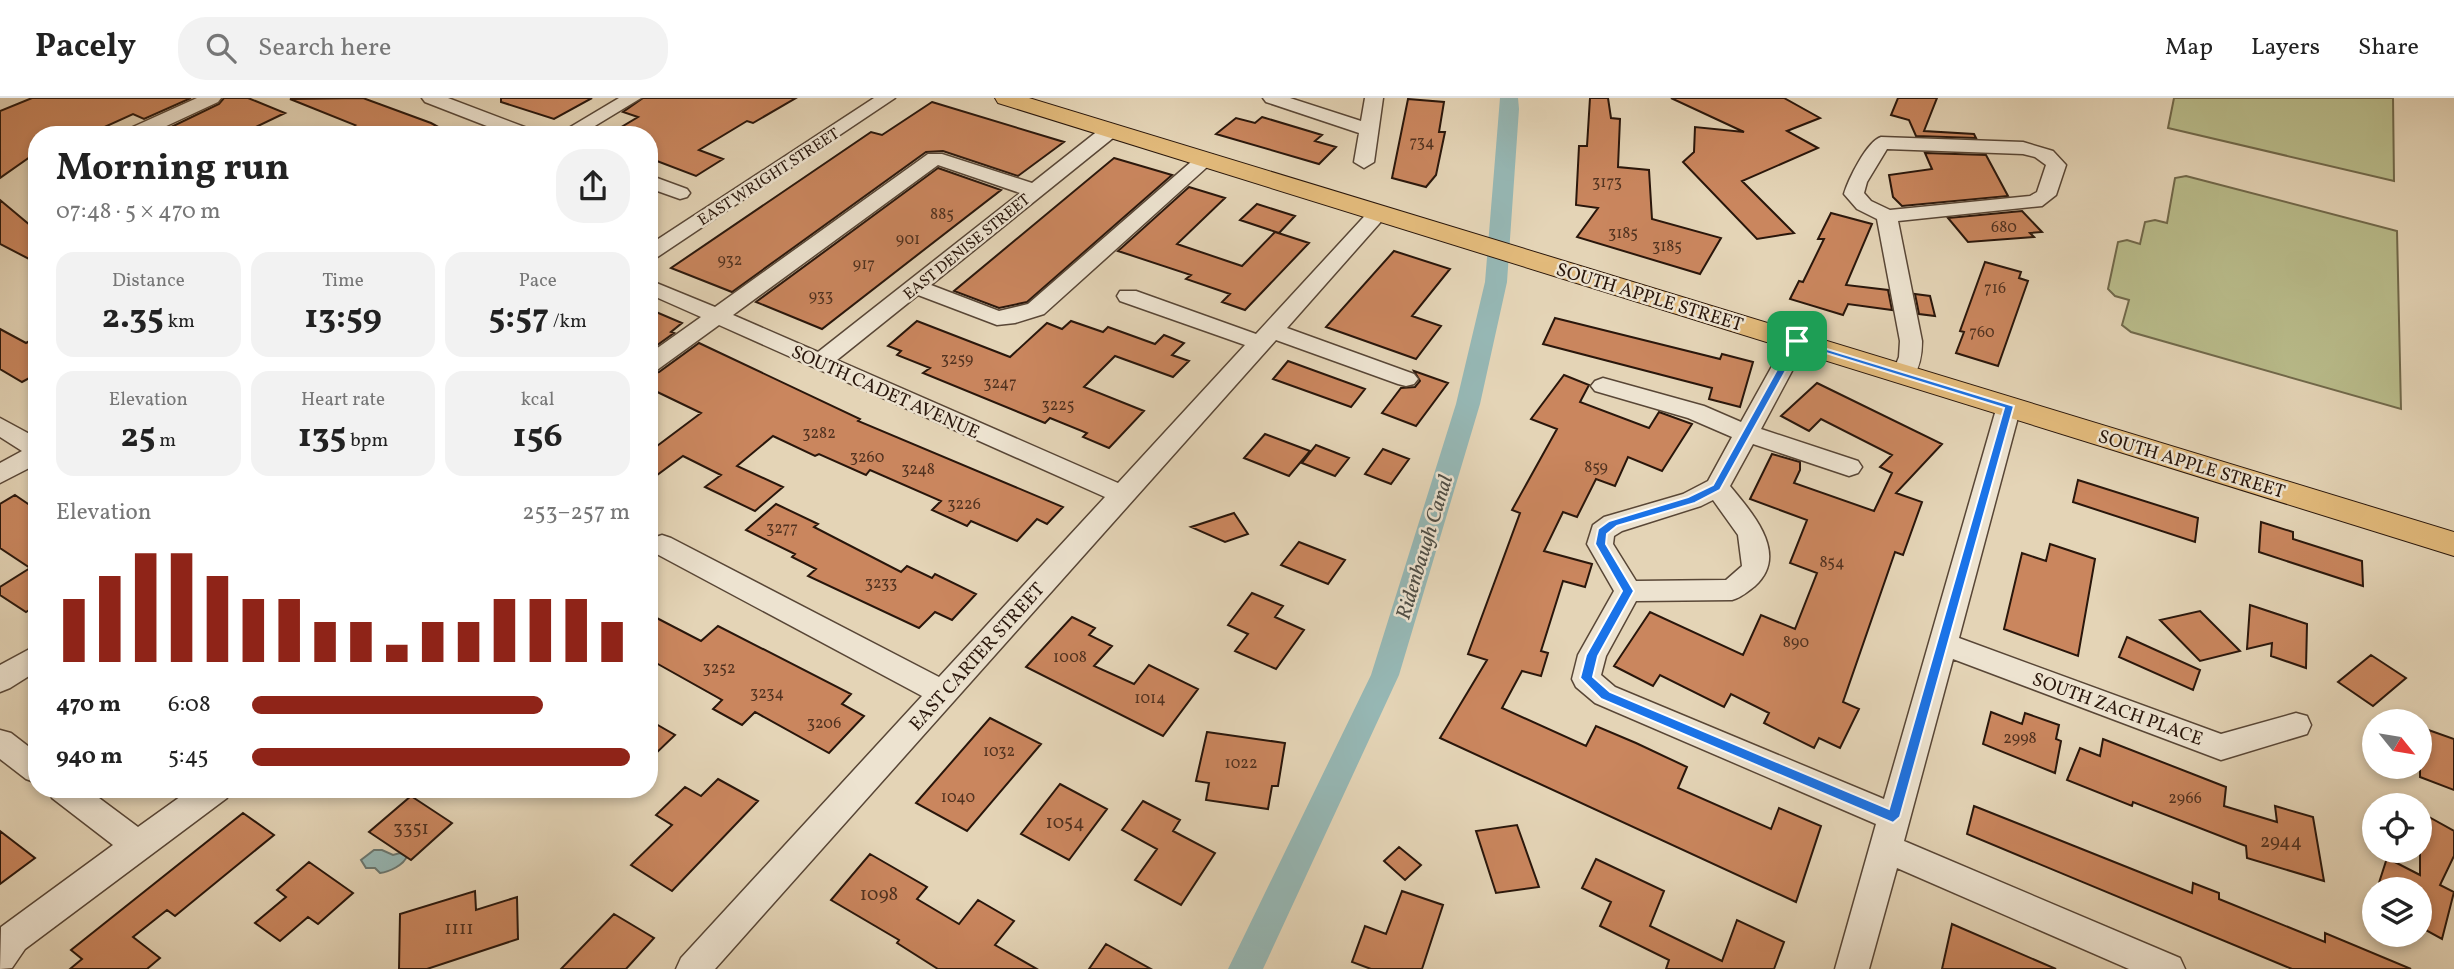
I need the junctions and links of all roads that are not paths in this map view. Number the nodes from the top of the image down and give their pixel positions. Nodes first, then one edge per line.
1 (212, 98) edge
2 (430, 98) edge
3 (632, 98) edge
4 (886, 98) edge
5 (1006, 98) edge
6 (1272, 98) edge
7 (1374, 98) edge
8 (151, 126) edge
9 (504, 126) edge
10 (582, 126) edge
11 (1111, 130) junction
12 (1369, 130) junction
13 (1206, 159) junction
14 (1364, 162) dead end
15 (658, 184) edge
16 (1035, 191) junction
17 (680, 193) dead end
18 (1379, 212) junction
19 (1887, 216) junction
20 (658, 248) edge
21 (915, 286) junction
22 (658, 290) edge
23 (1128, 296) dead end
24 (717, 316) junction
25 (1265, 337) junction
26 (1797, 341) junction
27 (658, 359) edge
28 (820, 362) junction
29 (1904, 374) junction
30 (1406, 379) dead end
31 (1603, 386) dead end
32 (2009, 406) junction
33 (0, 426) edge
34 (1746, 433) junction
35 (28, 445) edge
36 (28, 457) edge
37 (1849, 467) dead end
38 (0, 474) edge
39 (1717, 488) junction
40 (1122, 495) junction
41 (2454, 544) edge
42 (662, 545) dead end
43 (1628, 591) junction
44 (1942, 643) junction
45 (28, 662) edge
46 (0, 680) edge
47 (943, 693) junction
48 (2296, 724) dead end
49 (0, 742) edge
50 (28, 763) edge
51 (75, 798) edge
52 (203, 798) edge
53 (1889, 833) junction
54 (138, 845) junction
55 (0, 957) edge
56 (693, 969) edge
57 (1853, 969) edge
58 (2168, 969) edge

1 - 8 street
2 - 9 street
3 - 10 street
4 - 20 street, EAST WRIGHT STREET
5 - 11 main road, SOUTH APPLE STREET
6 - 12 street
7 - 12 street
11 - 13 main road, SOUTH APPLE STREET
11 - 16 street, EAST DENISE STREET
12 - 14 street
13 - 18 main road, SOUTH APPLE STREET
13 - 21 street
15 - 17 street
16 - 21 street, EAST DENISE STREET
16 - 24 street
18 - 25 street, EAST CARTER STREET
18 - 26 main road, SOUTH APPLE STREET
19 - 19 street
19 - 29 street
21 - 28 street, EAST DENISE STREET
22 - 24 street, SOUTH CADET AVENUE
23 - 25 street
24 - 27 street
24 - 28 street, SOUTH CADET AVENUE
25 - 30 street
25 - 40 street, EAST CARTER STREET
26 - 29 main road, SOUTH APPLE STREET
26 - 34 street
28 - 40 street, SOUTH CADET AVENUE
29 - 32 main road, SOUTH APPLE STREET
31 - 34 street
32 - 41 main road, SOUTH APPLE STREET
32 - 44 street
33 - 35 street
34 - 37 street
34 - 39 street
36 - 38 street
39 - 43 street
39 - 43 street
40 - 47 street, EAST CARTER STREET
42 - 47 street
43 - 53 street
44 - 48 street, SOUTH ZACH PLACE
44 - 53 street
45 - 46 street
47 - 56 street, EAST CARTER STREET
49 - 50 street
51 - 54 street
52 - 54 street
53 - 57 street
53 - 58 street
54 - 55 street

